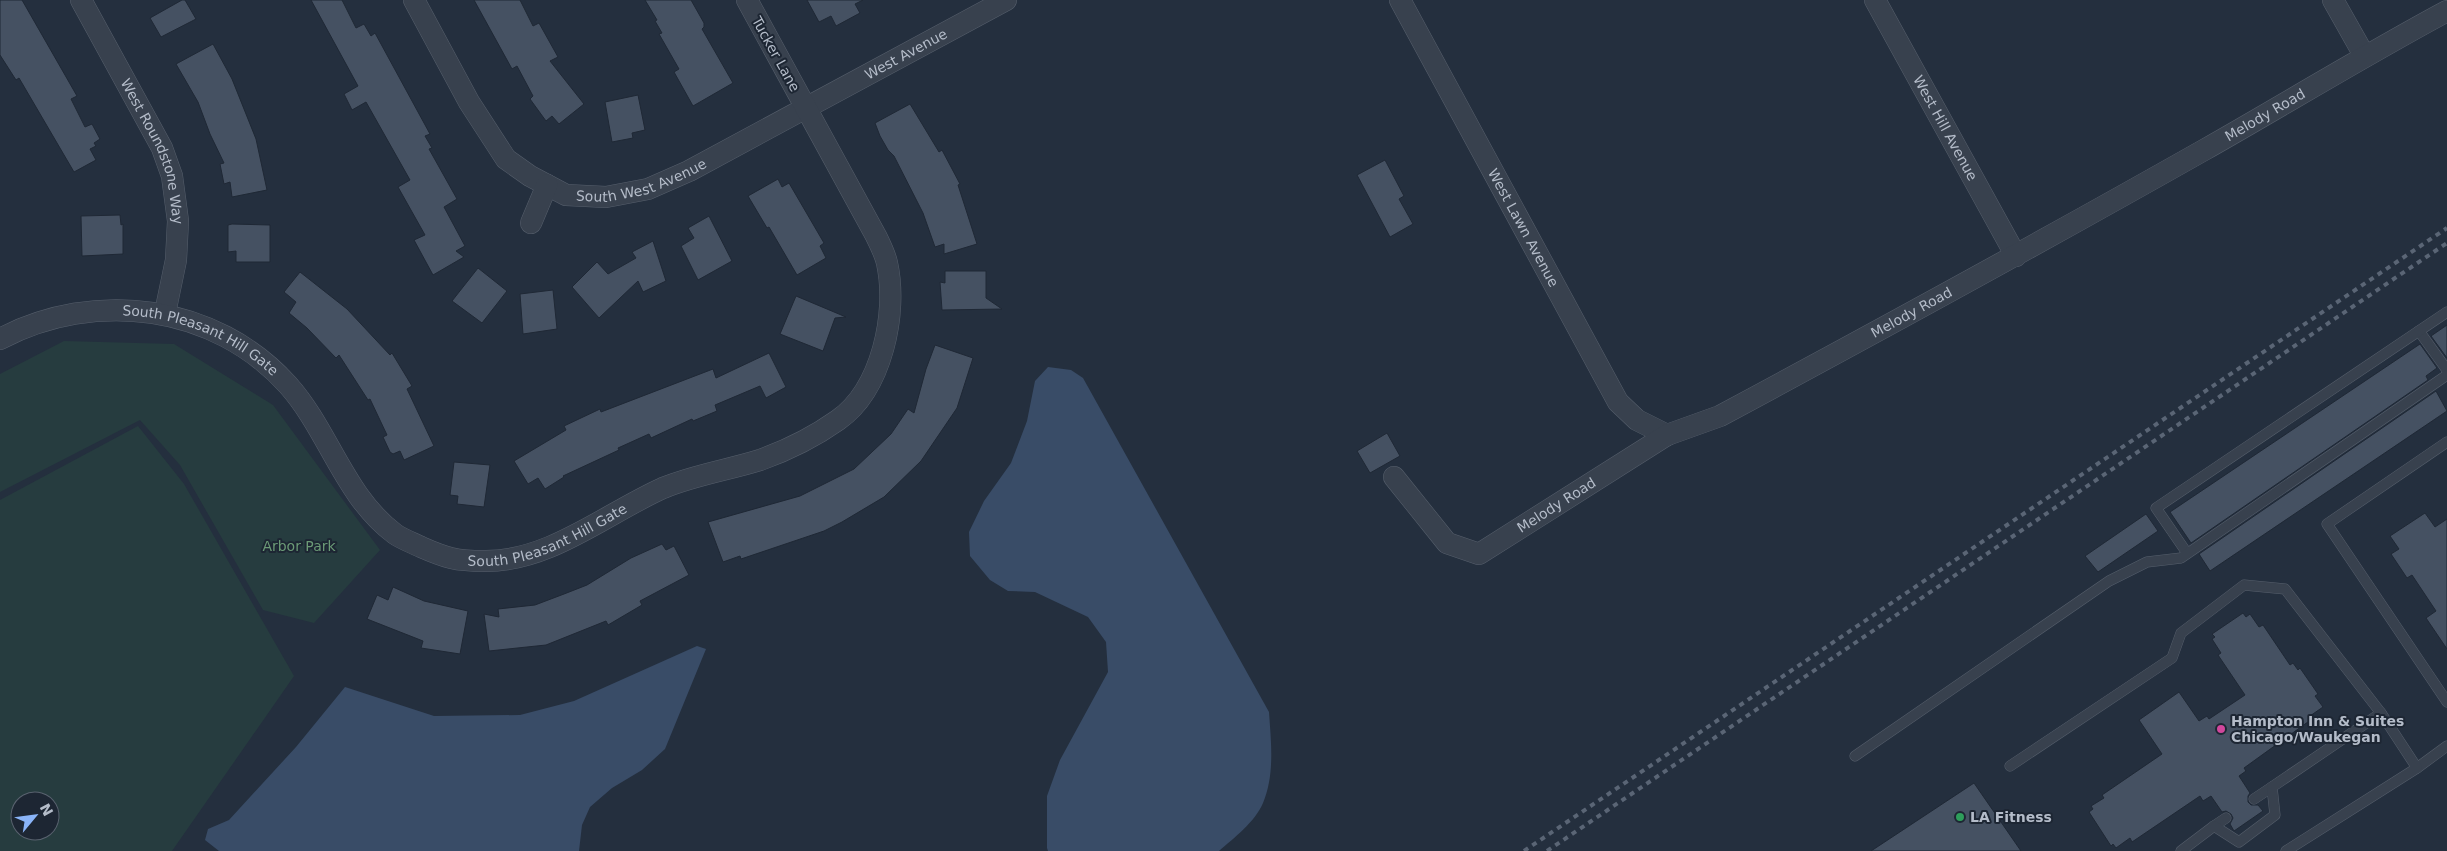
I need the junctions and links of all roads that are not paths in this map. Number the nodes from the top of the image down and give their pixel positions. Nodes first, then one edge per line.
1 (81, 0) edge
2 (414, 0) edge
3 (747, 0) edge
4 (1006, 0) edge
5 (1400, 0) edge
6 (1875, 0) edge
7 (2333, 0) edge
8 (2447, 10) edge
9 (2364, 55) junction
10 (806, 108) junction
11 (547, 185) junction
12 (532, 223) dead end
13 (2016, 256) junction
14 (2447, 312) edge
15 (165, 313) junction
16 (2419, 332) junction
17 (0, 338) edge
18 (2447, 370) edge
19 (2447, 375) edge
20 (1668, 435) junction
21 (2447, 442) edge
22 (1394, 477) dead end
23 (2187, 553) junction
24 (2447, 702) edge
25 (2381, 713) junction
26 (2447, 746) edge
27 (1855, 756) dead end
28 (2010, 766) dead end
29 (2417, 768) junction
30 (2272, 787) junction
31 (2254, 799) dead end
32 (2226, 818) dead end
33 (2214, 826) junction
34 (2185, 850) edge
35 (2286, 851) edge

1 - 15 street, West Roundstone Way
2 - 11 street, South West Avenue
3 - 10 street, Tucker Lane
4 - 10 street, West Avenue
5 - 20 street, West Lawn Avenue
6 - 13 street, West Hill Avenue
7 - 9 street
8 - 9 street, Melody Road
9 - 13 street, Melody Road
10 - 11 street, South West Avenue
10 - 15 street, South Pleasant Hill Gate
11 - 12 street
13 - 20 street, Melody Road
14 - 16 lane
15 - 17 street, South Pleasant Hill Gate
16 - 18 lane
16 - 23 lane
19 - 23 lane
20 - 22 street, Melody Road
21 - 24 lane
23 - 27 lane
25 - 28 lane
25 - 29 lane
25 - 30 lane
26 - 29 lane
29 - 35 lane
30 - 31 lane
30 - 33 lane
32 - 33 lane
33 - 34 lane

